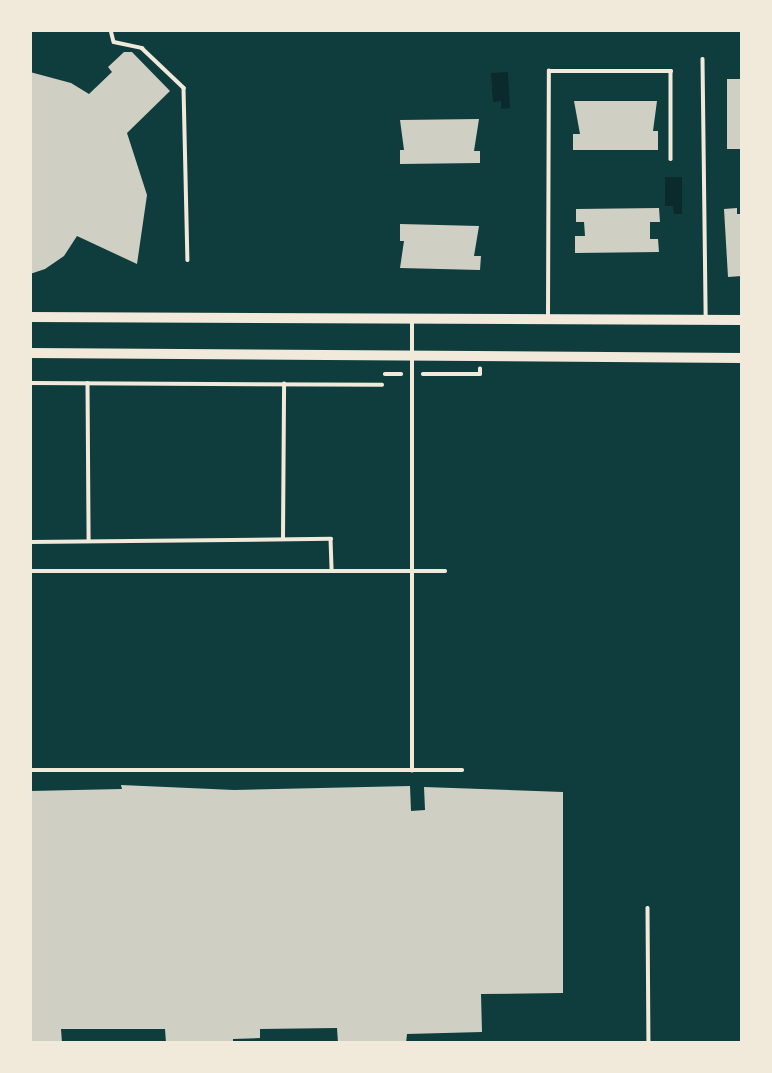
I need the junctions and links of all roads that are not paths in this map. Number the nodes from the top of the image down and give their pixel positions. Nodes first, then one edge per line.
1 (111, 30) edge
2 (703, 59) dead end
3 (671, 159) dead end
4 (188, 260) dead end
5 (30, 317) edge
6 (548, 318) junction
7 (412, 319) junction
8 (706, 320) junction
9 (742, 320) edge
10 (30, 353) edge
11 (413, 354) junction
12 (742, 358) edge
13 (30, 383) edge
14 (88, 383) junction
15 (284, 384) junction
16 (382, 385) dead end
17 (283, 539) junction
18 (89, 541) junction
19 (30, 542) edge
20 (331, 570) junction
21 (415, 570) junction
22 (30, 571) edge
23 (445, 571) dead end
24 (30, 770) edge
25 (462, 770) dead end
26 (412, 771) junction
27 (649, 908) dead end
28 (649, 1043) edge

1 - 4 lane
2 - 8 lane
3 - 6 lane
5 - 7 street
6 - 7 street
6 - 8 street
7 - 11 lane
8 - 9 street
10 - 11 street
11 - 12 street
11 - 21 lane
13 - 14 lane
14 - 15 lane
14 - 18 lane
15 - 16 lane
15 - 17 lane
17 - 18 lane
17 - 20 lane
18 - 19 lane
20 - 21 lane
20 - 22 lane
21 - 23 lane
21 - 26 lane
24 - 26 lane
25 - 26 lane
27 - 28 lane

